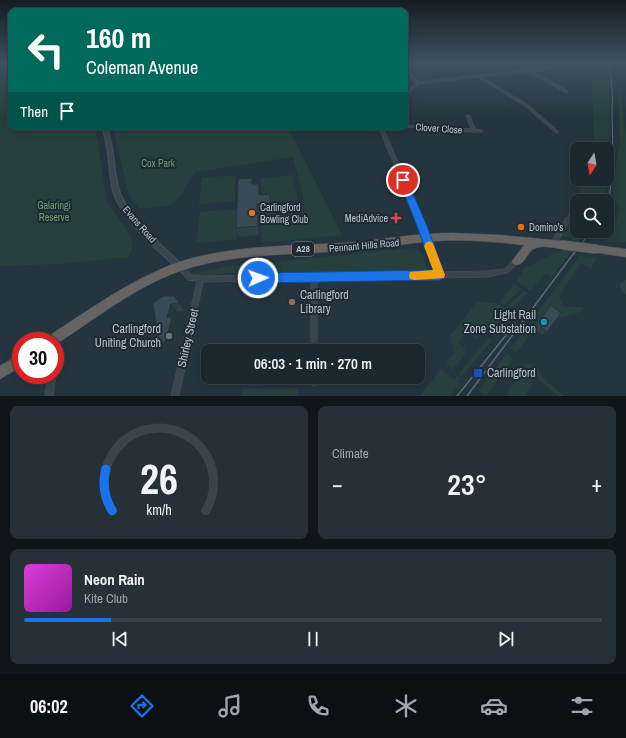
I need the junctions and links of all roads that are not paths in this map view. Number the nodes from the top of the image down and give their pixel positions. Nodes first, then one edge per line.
1 (415, 80) edge
2 (444, 80) edge
3 (485, 80) edge
4 (547, 80) edge
5 (418, 84) junction
6 (408, 92) edge
7 (566, 92) dead end
8 (468, 116) dead end
9 (408, 126) edge
10 (105, 130) edge
11 (382, 130) edge
12 (474, 131) junction
13 (481, 131) dead end
14 (557, 132) dead end
15 (570, 216) edge
16 (426, 238) junction
17 (540, 243) junction
18 (558, 245) junction
19 (626, 252) edge
20 (517, 261) joint
21 (180, 267) junction
22 (440, 275) junction
23 (314, 277) junction
24 (201, 279) junction
25 (64, 333) edge
26 (314, 344) edge
27 (12, 366) edge
28 (0, 373) edge
29 (51, 384) edge
30 (49, 396) edge
31 (175, 396) edge

1 - 5 street
2 - 5 street
3 - 14 street
4 - 7 street
5 - 6 street
8 - 12 street, Clover Close
9 - 12 street, Clover Close
10 - 21 street, Evans Road
11 - 16 street
12 - 13 street, Clover Close
15 - 18 street
16 - 17 highway, Pennant Hills Road / A28
16 - 21 highway, Pennant Hills Road / A28
16 - 22 street
17 - 18 highway, Pennant Hills Road / A28
17 - 20 highway
18 - 19 highway, Pennant Hills Road / A28, bridge
20 - 22 street
21 - 24 street
21 - 25 highway, Pennant Hills Road / A28
22 - 23 street
23 - 24 street
23 - 26 street
24 - 31 street, Shirley Street
27 - 28 highway
29 - 30 street

